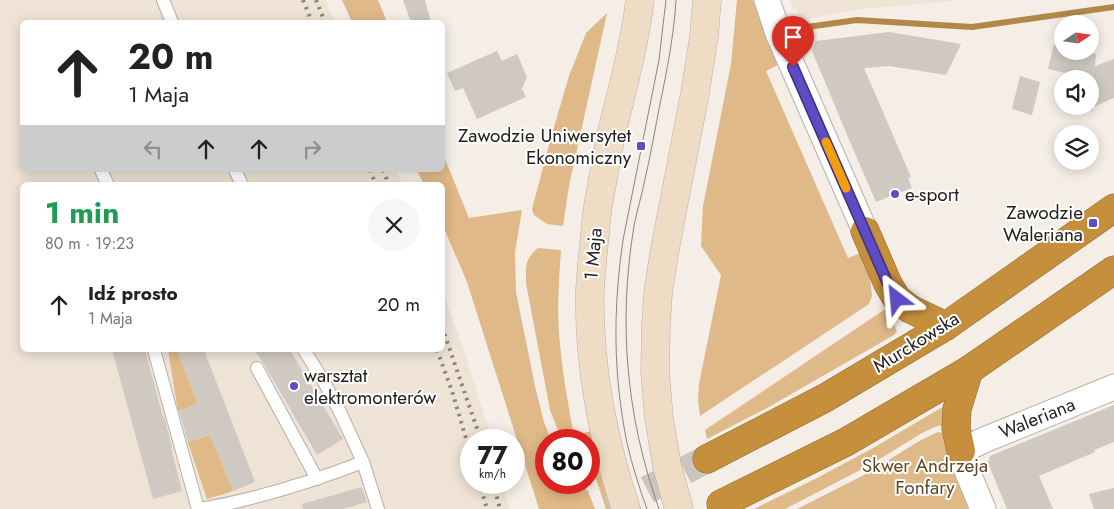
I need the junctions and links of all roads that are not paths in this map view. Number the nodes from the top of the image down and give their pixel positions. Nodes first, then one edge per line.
1 (163, 0) edge
2 (640, 0) edge
3 (707, 0) edge
4 (768, 0) edge
5 (171, 20) edge
6 (1114, 208) edge
7 (865, 231) joint
8 (1114, 270) edge
9 (946, 326) junction
10 (155, 352) edge
11 (305, 352) edge
12 (257, 368) dead end
13 (969, 370) junction
14 (1114, 387) edge
15 (961, 450) junction
16 (708, 459) tunnel mouth
17 (363, 462) junction
18 (317, 479) junction
19 (721, 504) dead end
20 (200, 509) edge
21 (378, 509) edge
22 (626, 509) edge
23 (679, 509) edge
24 (983, 509) edge

1 - 5 lane
2 - 22 street, 1 Maja
3 - 23 street
4 - 7 street
6 - 9 highway, Murckowska
7 - 9 highway
8 - 13 highway
9 - 16 highway, Murckowska
10 - 20 lane
11 - 17 lane
12 - 18 lane
13 - 15 highway
13 - 19 highway
14 - 15 street, Waleriana
15 - 24 street
17 - 18 lane
17 - 21 lane
18 - 20 lane

